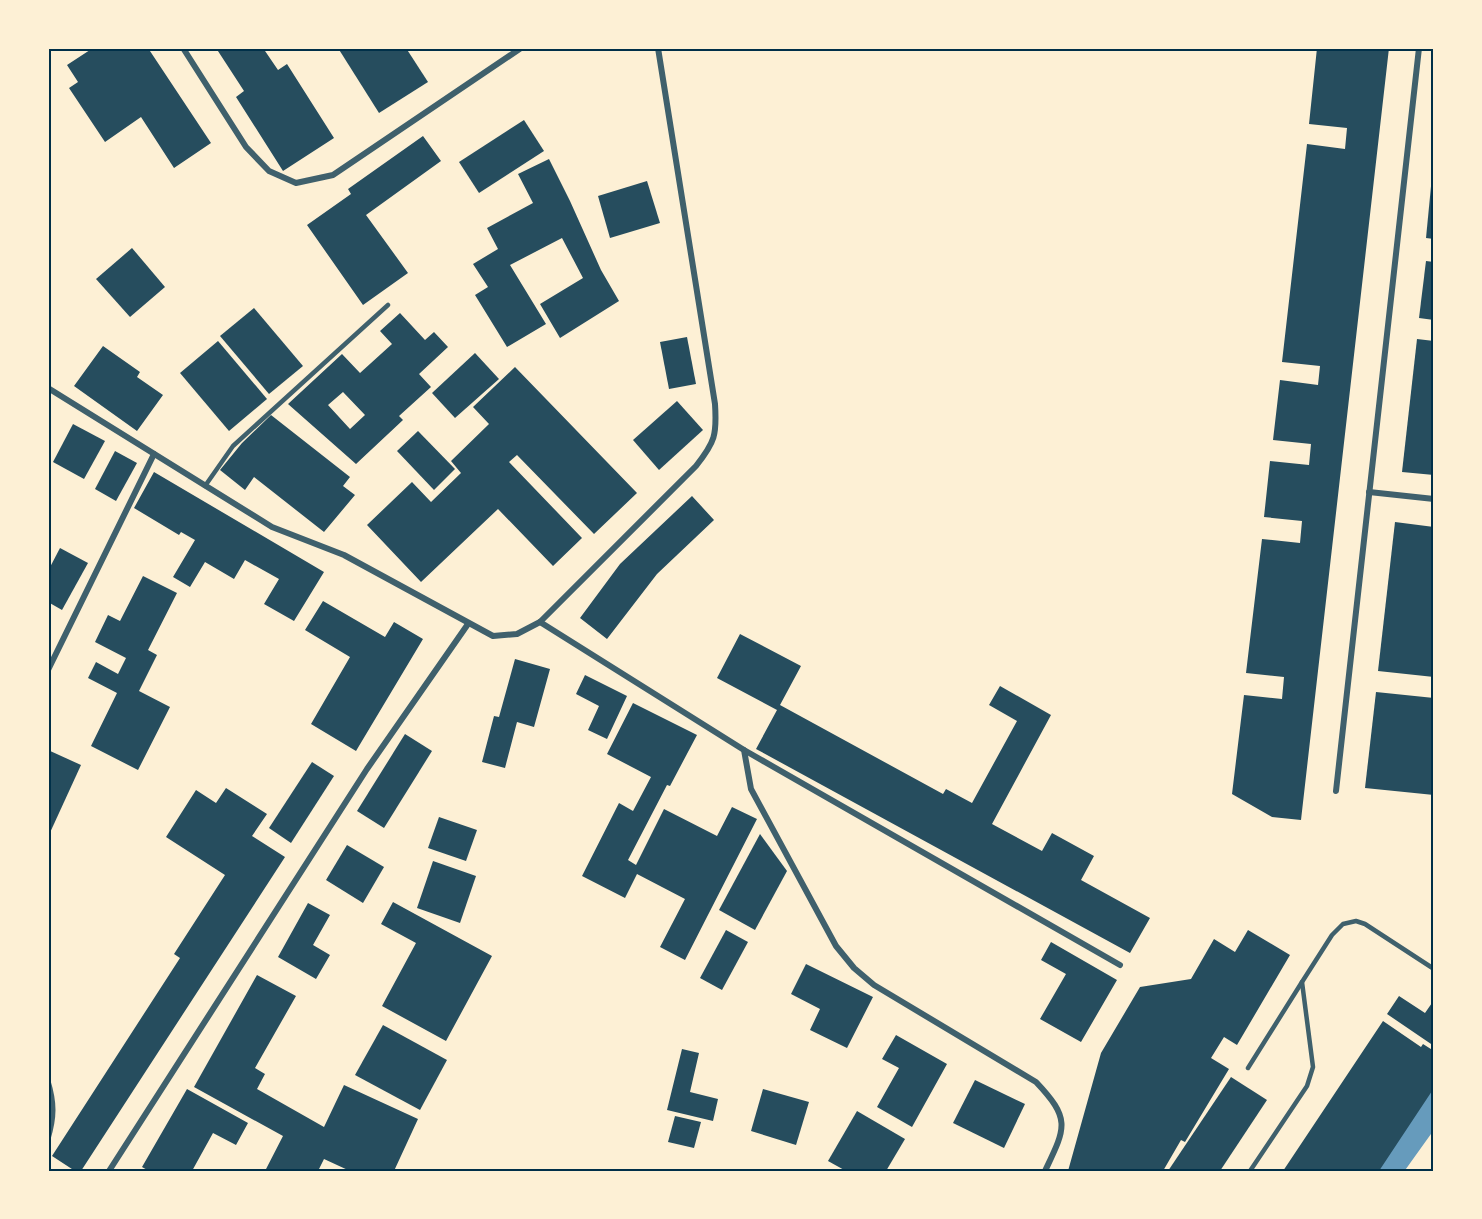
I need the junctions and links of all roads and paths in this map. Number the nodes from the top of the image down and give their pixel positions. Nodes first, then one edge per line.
1 (183, 48) edge
2 (521, 48) edge
3 (658, 48) edge
4 (1419, 48) edge
5 (388, 305) dead end
6 (48, 388) edge
7 (154, 453) junction
8 (205, 486) junction
9 (1369, 492) junction
10 (1434, 499) edge
11 (540, 622) junction
12 (468, 624) junction
13 (48, 670) edge
14 (744, 750) junction
15 (1336, 790) dead end
16 (1120, 965) dead end
17 (1434, 969) edge
18 (1302, 982) junction
19 (1248, 1068) dead end
20 (48, 1080) edge
21 (48, 1140) edge
22 (109, 1171) edge
23 (1045, 1171) edge
24 (1250, 1171) edge

1 - 2 street
3 - 11 street
4 - 9 street
5 - 8 lane
6 - 7 street
7 - 8 street
7 - 13 street
8 - 12 street
9 - 10 street
9 - 15 street
11 - 12 street
11 - 14 street
12 - 22 street
14 - 16 street
14 - 23 street
17 - 18 lane
18 - 19 lane
18 - 24 lane
20 - 21 lane

